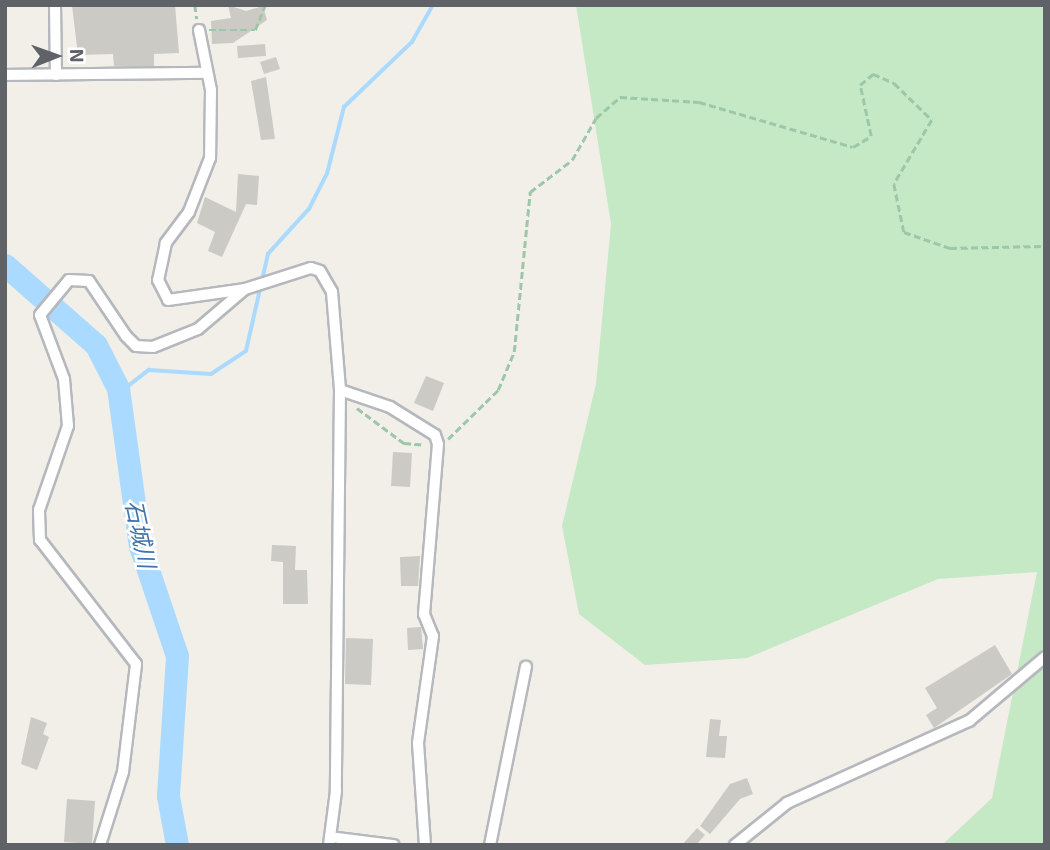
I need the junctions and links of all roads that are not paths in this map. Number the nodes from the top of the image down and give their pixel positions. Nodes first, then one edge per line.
1 (55, 5) edge
2 (199, 30) road end
3 (205, 73) junction
4 (5, 75) edge
5 (56, 75) junction
6 (245, 289) junction
7 (340, 390) junction
8 (1045, 657) edge
9 (526, 667) dead end
10 (424, 829) junction
11 (330, 841) edge
12 (100, 845) edge
13 (393, 845) edge
14 (413, 845) edge
15 (425, 845) edge
16 (490, 845) edge
17 (735, 845) edge

1 - 5 street
2 - 3 street
3 - 5 street
3 - 6 street
4 - 5 street
6 - 7 street
6 - 12 street
7 - 10 street
7 - 11 street
8 - 17 street
9 - 16 street
10 - 14 street
10 - 15 street
11 - 13 street

